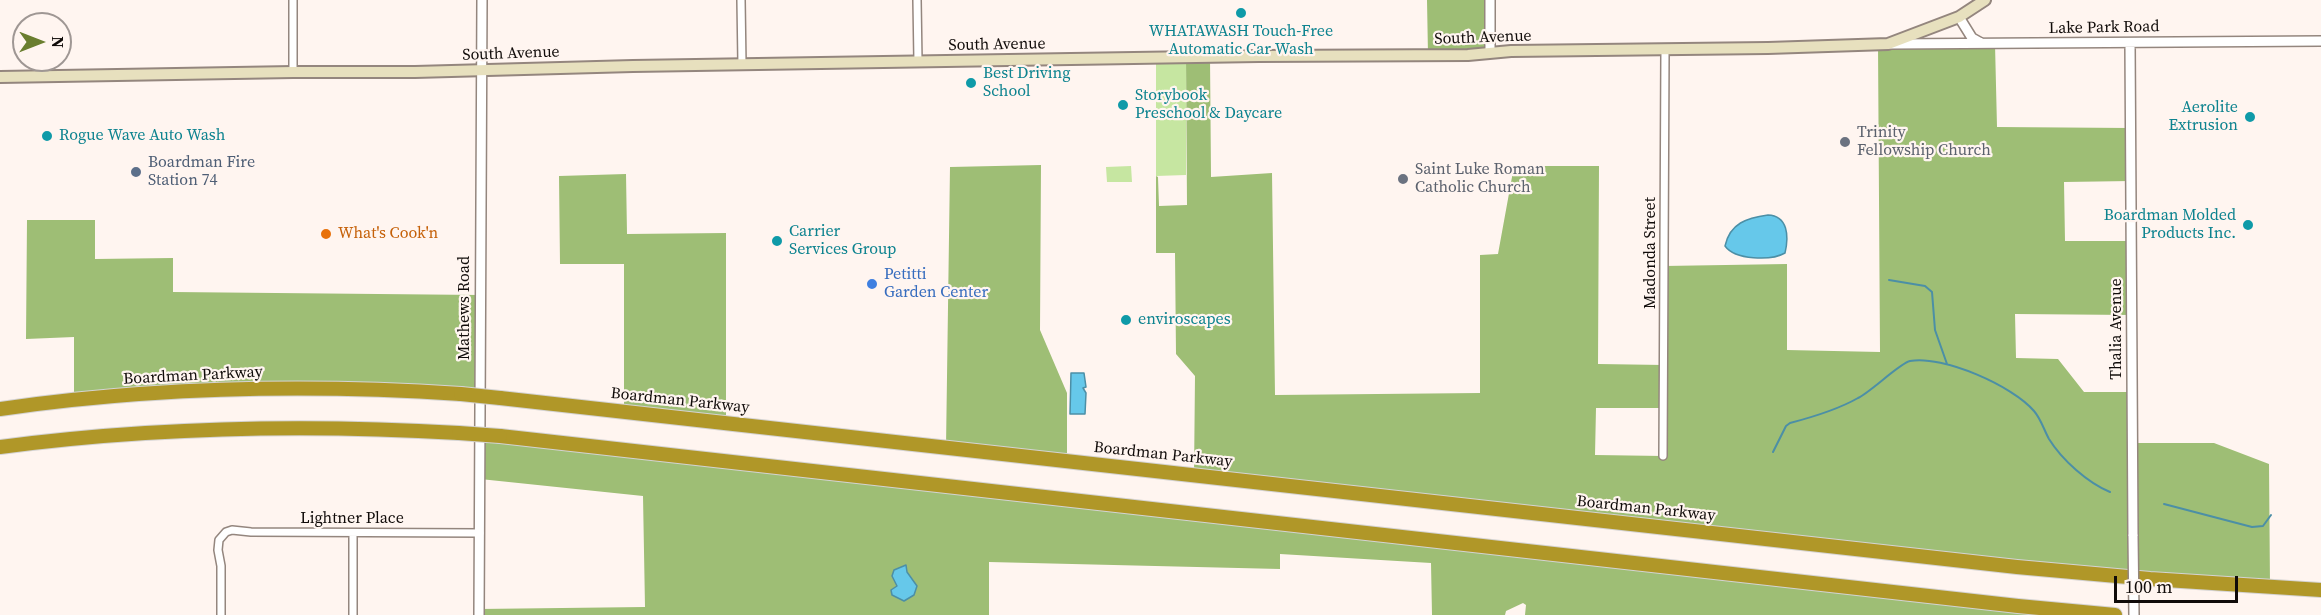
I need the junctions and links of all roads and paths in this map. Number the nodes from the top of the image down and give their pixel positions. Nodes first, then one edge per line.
1 (293, 0) edge
2 (482, 0) edge
3 (741, 0) edge
4 (917, 0) edge
5 (1490, 0) edge
6 (1984, 0) edge
7 (1959, 17) junction
8 (2321, 41) edge
9 (2130, 43) junction
10 (1888, 44) junction
11 (1983, 44) junction
12 (1665, 50) junction
13 (1490, 52) junction
14 (918, 61) junction
15 (742, 64) junction
16 (481, 70) junction
17 (293, 72) junction
18 (0, 77) edge
19 (0, 408) edge
20 (0, 447) edge
21 (1663, 456) dead end
22 (353, 533) junction
23 (480, 533) junction
24 (2321, 590) edge
25 (221, 615) edge
26 (353, 615) edge
27 (479, 615) edge
28 (2115, 615) edge
29 (2134, 615) edge

1 - 17 street
2 - 16 street, Mathews Road
3 - 15 street
4 - 14 street
5 - 13 street
6 - 7 main road, South Avenue
7 - 10 main road, South Avenue
7 - 11 street
8 - 9 street, Lake Park Road
9 - 11 street, Lake Park Road
9 - 29 street, Thalia Avenue, bridge
10 - 11 street, Lake Park Road
10 - 12 main road, South Avenue
12 - 13 main road, South Avenue
12 - 21 street, Madonda Street
13 - 14 main road, South Avenue
14 - 15 main road, South Avenue
15 - 16 main road, South Avenue
16 - 17 main road, South Avenue
16 - 23 street, Mathews Road
17 - 18 main road, South Avenue
19 - 24 highway, Boardman Parkway, bridge
20 - 28 highway, bridge
22 - 23 street, Lightner Place
22 - 25 street, Lightner Place
22 - 26 street
23 - 27 street, Mathews Road

